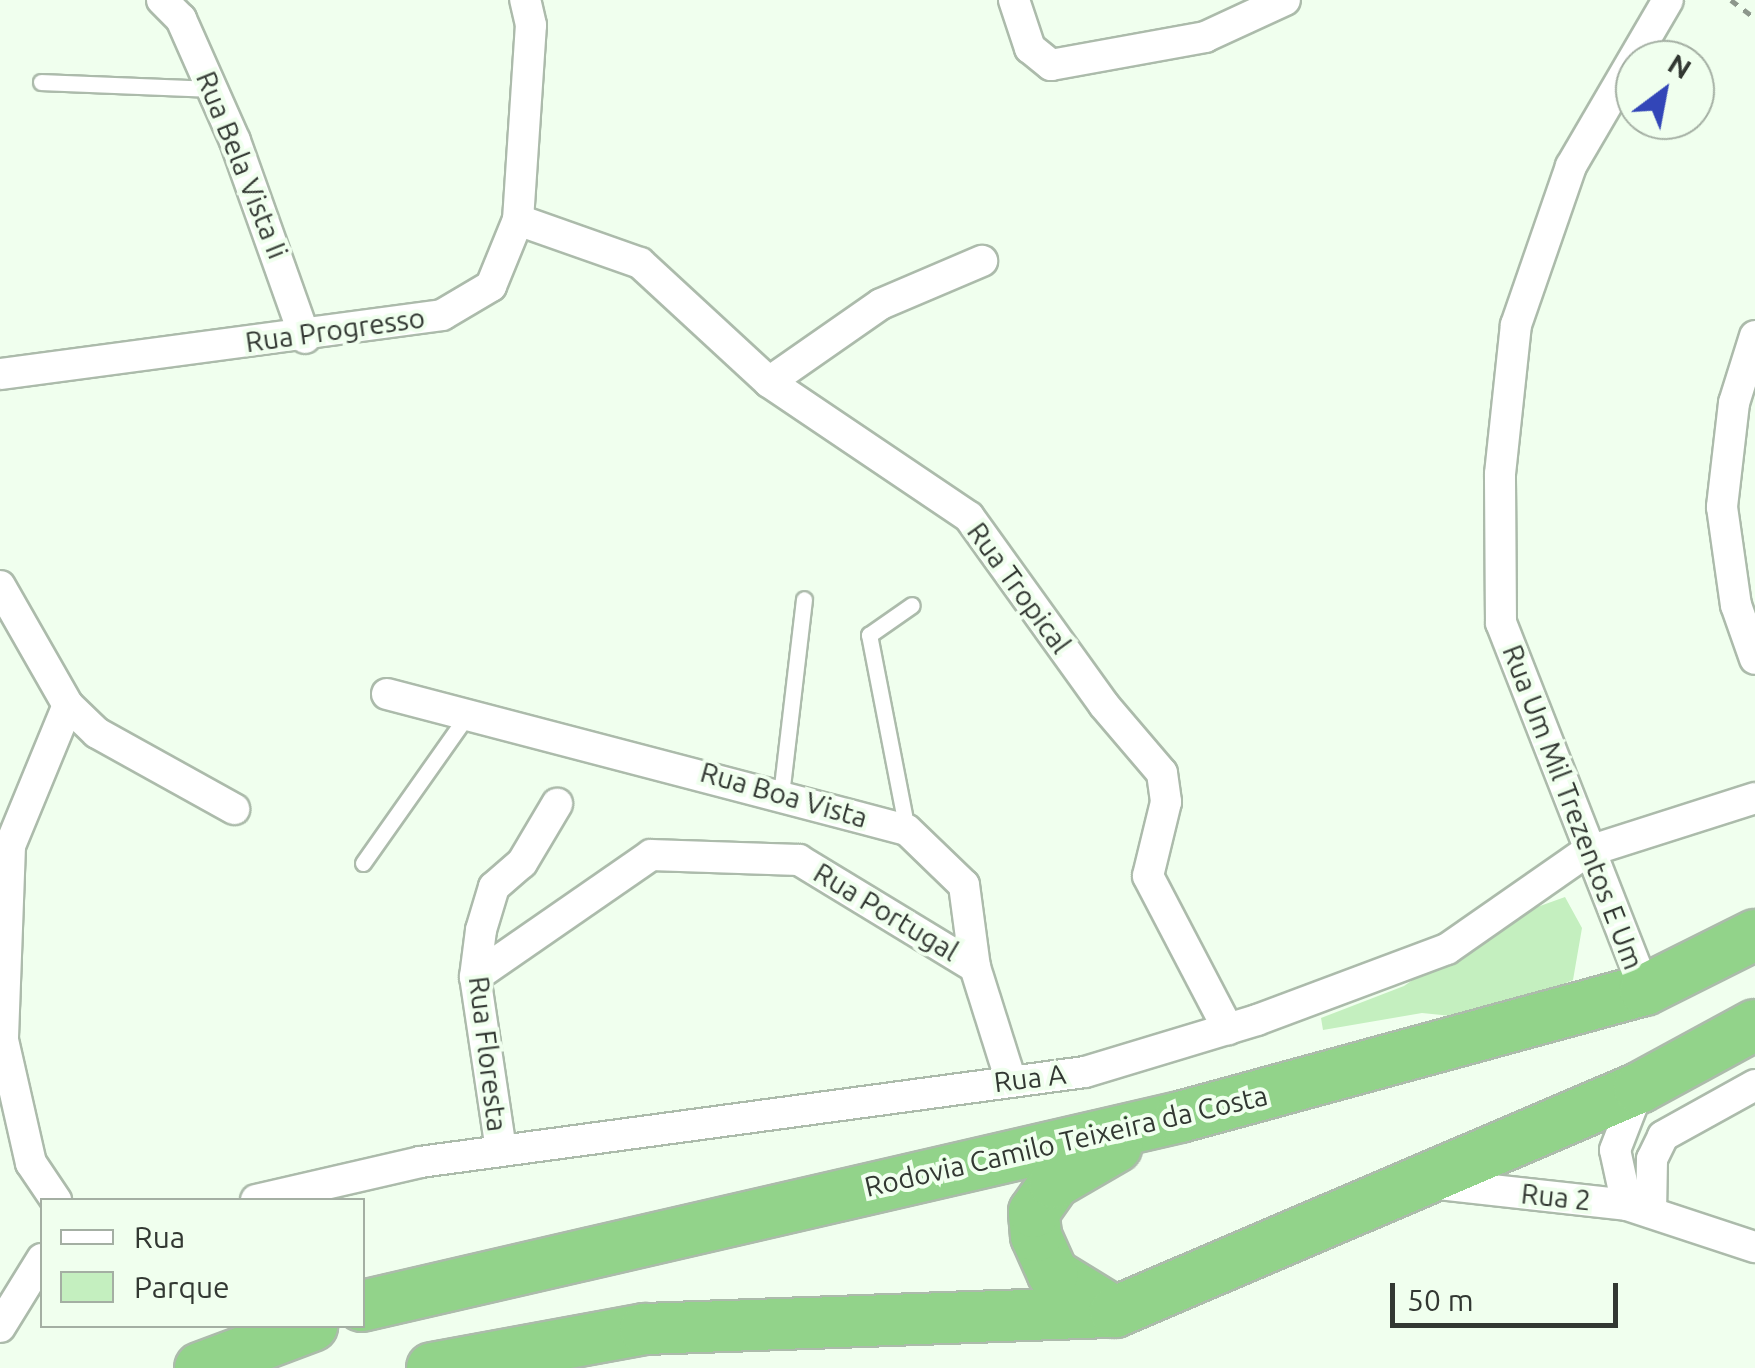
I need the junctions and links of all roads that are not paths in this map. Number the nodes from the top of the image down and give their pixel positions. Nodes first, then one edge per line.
1 (162, 0) edge
2 (526, 0) edge
3 (1014, 0) edge
4 (1285, 0) edge
5 (1662, 2) edge
6 (40, 82) dead end
7 (212, 90) junction
8 (518, 220) junction
9 (982, 260) dead end
10 (1755, 336) edge
11 (305, 338) junction
12 (0, 374) edge
13 (769, 382) junction
14 (0, 586) edge
15 (804, 599) dead end
16 (912, 605) dead end
17 (1755, 659) edge
18 (387, 694) dead end
19 (68, 705) junction
20 (468, 714) junction
21 (781, 795) junction
22 (1755, 798) edge
23 (557, 804) dead end
24 (234, 809) dead end
25 (907, 830) junction
26 (1586, 852) junction
27 (363, 863) dead end
28 (1755, 934) edge
29 (975, 967) junction
30 (475, 977) junction
31 (1645, 990) junction
32 (1755, 1025) edge
33 (1228, 1029) junction
34 (1011, 1081) junction
35 (1755, 1086) edge
36 (1639, 1088) junction
37 (1180, 1117) junction
38 (501, 1150) junction
39 (1421, 1182) junction
40 (55, 1198) edge
41 (266, 1198) edge
42 (1639, 1208) junction
43 (1755, 1246) edge
44 (40, 1261) edge
45 (365, 1305) edge
46 (1114, 1312) junction
47 (0, 1327) edge
48 (307, 1328) edge
49 (438, 1367) edge
50 (200, 1368) edge

1 - 7 street, Rua Bela Vista Ii
2 - 8 street, Rua Progresso
3 - 4 street
5 - 26 street, Rua Um Mil Trezentos E Um
6 - 7 lane
7 - 11 street, Rua Bela Vista Ii
8 - 11 street, Rua Progresso
8 - 13 street, Rua Tropical
9 - 13 street
10 - 17 street
11 - 12 street, Rua Progresso
13 - 33 street, Rua Tropical
14 - 19 street
15 - 21 lane
16 - 25 lane
18 - 20 street, Rua Boa Vista
19 - 24 street
19 - 40 street
20 - 21 street, Rua Boa Vista
20 - 27 lane
21 - 25 street, Rua Boa Vista
22 - 26 street, Rua A
23 - 30 street, Rua Floresta
25 - 29 street, Rua Boa Vista
26 - 31 street, Rua Um Mil Trezentos E Um
26 - 33 street, Rua A
28 - 31 highway, Rodovia Camilo Teixeira da Costa
29 - 30 street, Rua Portugal
29 - 34 street, Rua Boa Vista
30 - 38 street, Rua Floresta
31 - 37 highway, Rodovia Camilo Teixeira da Costa
32 - 36 highway
33 - 34 street, Rua A
34 - 38 street, Rua A
35 - 42 street
36 - 39 highway
36 - 42 street, Rua 2
37 - 45 highway, Rodovia Camilo Teixeira da Costa
37 - 46 highway
38 - 41 street, Rua A
39 - 42 street, Rua 2
39 - 46 highway
42 - 43 street
44 - 47 street
46 - 49 highway
48 - 50 highway

